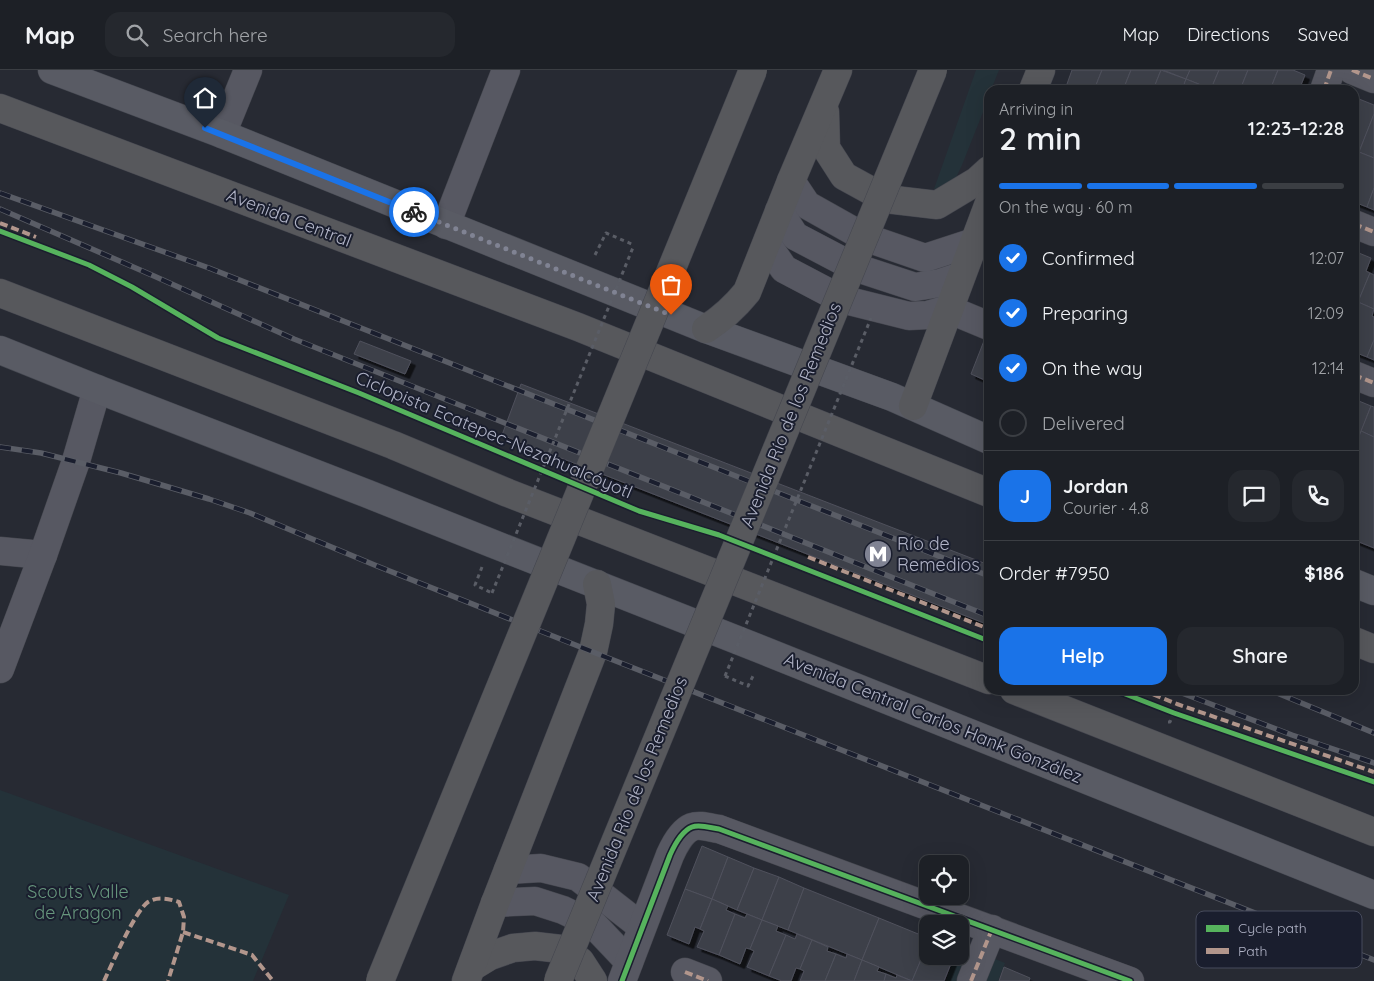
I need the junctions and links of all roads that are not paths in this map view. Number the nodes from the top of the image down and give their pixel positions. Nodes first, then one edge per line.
1 (248, 70) edge
2 (506, 70) edge
3 (753, 70) edge
4 (838, 70) edge
5 (933, 70) edge
6 (1041, 70) edge
7 (1331, 70) edge
8 (1352, 70) edge
9 (62, 72) edge
10 (1374, 79) edge
11 (1035, 85) edge
12 (1326, 85) edge
13 (825, 103) junction
14 (0, 108) edge
15 (222, 134) junction
16 (984, 175) edge
17 (791, 181) junction
18 (779, 211) junction
19 (984, 216) edge
20 (446, 225) junction
21 (1359, 226) edge
22 (1374, 232) edge
23 (974, 242) junction
24 (767, 244) junction
25 (961, 276) junction
26 (0, 293) edge
27 (948, 309) junction
28 (984, 324) edge
29 (706, 329) junction
30 (3, 352) edge
31 (1359, 377) edge
32 (1374, 383) edge
33 (97, 389) junction
34 (913, 406) junction
35 (984, 438) edge
36 (984, 491) edge
37 (0, 550) edge
38 (44, 554) junction
39 (598, 584) junction
40 (1359, 585) edge
41 (1374, 591) edge
42 (1359, 643) edge
43 (1374, 649) edge
44 (0, 668) edge
45 (984, 678) edge
46 (1027, 695) edge
47 (1374, 832) edge
48 (508, 870) junction
49 (1374, 895) edge
50 (495, 903) junction
51 (642, 927) junction
52 (992, 929) junction
53 (626, 972) edge
54 (469, 974) edge
55 (380, 981) edge
56 (558, 981) edge
57 (593, 981) edge
58 (971, 981) edge
59 (1130, 981) edge

1 - 15 street
2 - 20 street
3 - 55 highway, bridge
4 - 13 highway
5 - 56 highway, Avenida Río de los Remedios, bridge
6 - 11 highway
7 - 12 street
8 - 10 street
9 - 15 main road
13 - 16 highway
13 - 17 highway
14 - 36 highway, Avenida Central
15 - 20 main road
17 - 18 highway
17 - 23 street
18 - 24 highway
18 - 25 street
19 - 23 highway
20 - 29 main road
21 - 22 street
23 - 25 highway
24 - 27 street
24 - 29 highway
25 - 27 highway
26 - 45 highway
27 - 28 street
27 - 34 highway
29 - 34 main road
30 - 33 main road
31 - 32 street
33 - 38 street
33 - 39 main road, Avenida Central Carlos Hank González
34 - 35 main road
37 - 38 street
38 - 44 street
39 - 48 highway
39 - 49 main road, Avenida Central Carlos Hank González
40 - 41 main road
42 - 43 highway
46 - 47 highway
48 - 50 highway
48 - 51 street
50 - 53 street
50 - 54 highway
51 - 52 street
51 - 53 street
52 - 58 street
52 - 59 street
54 - 57 highway

